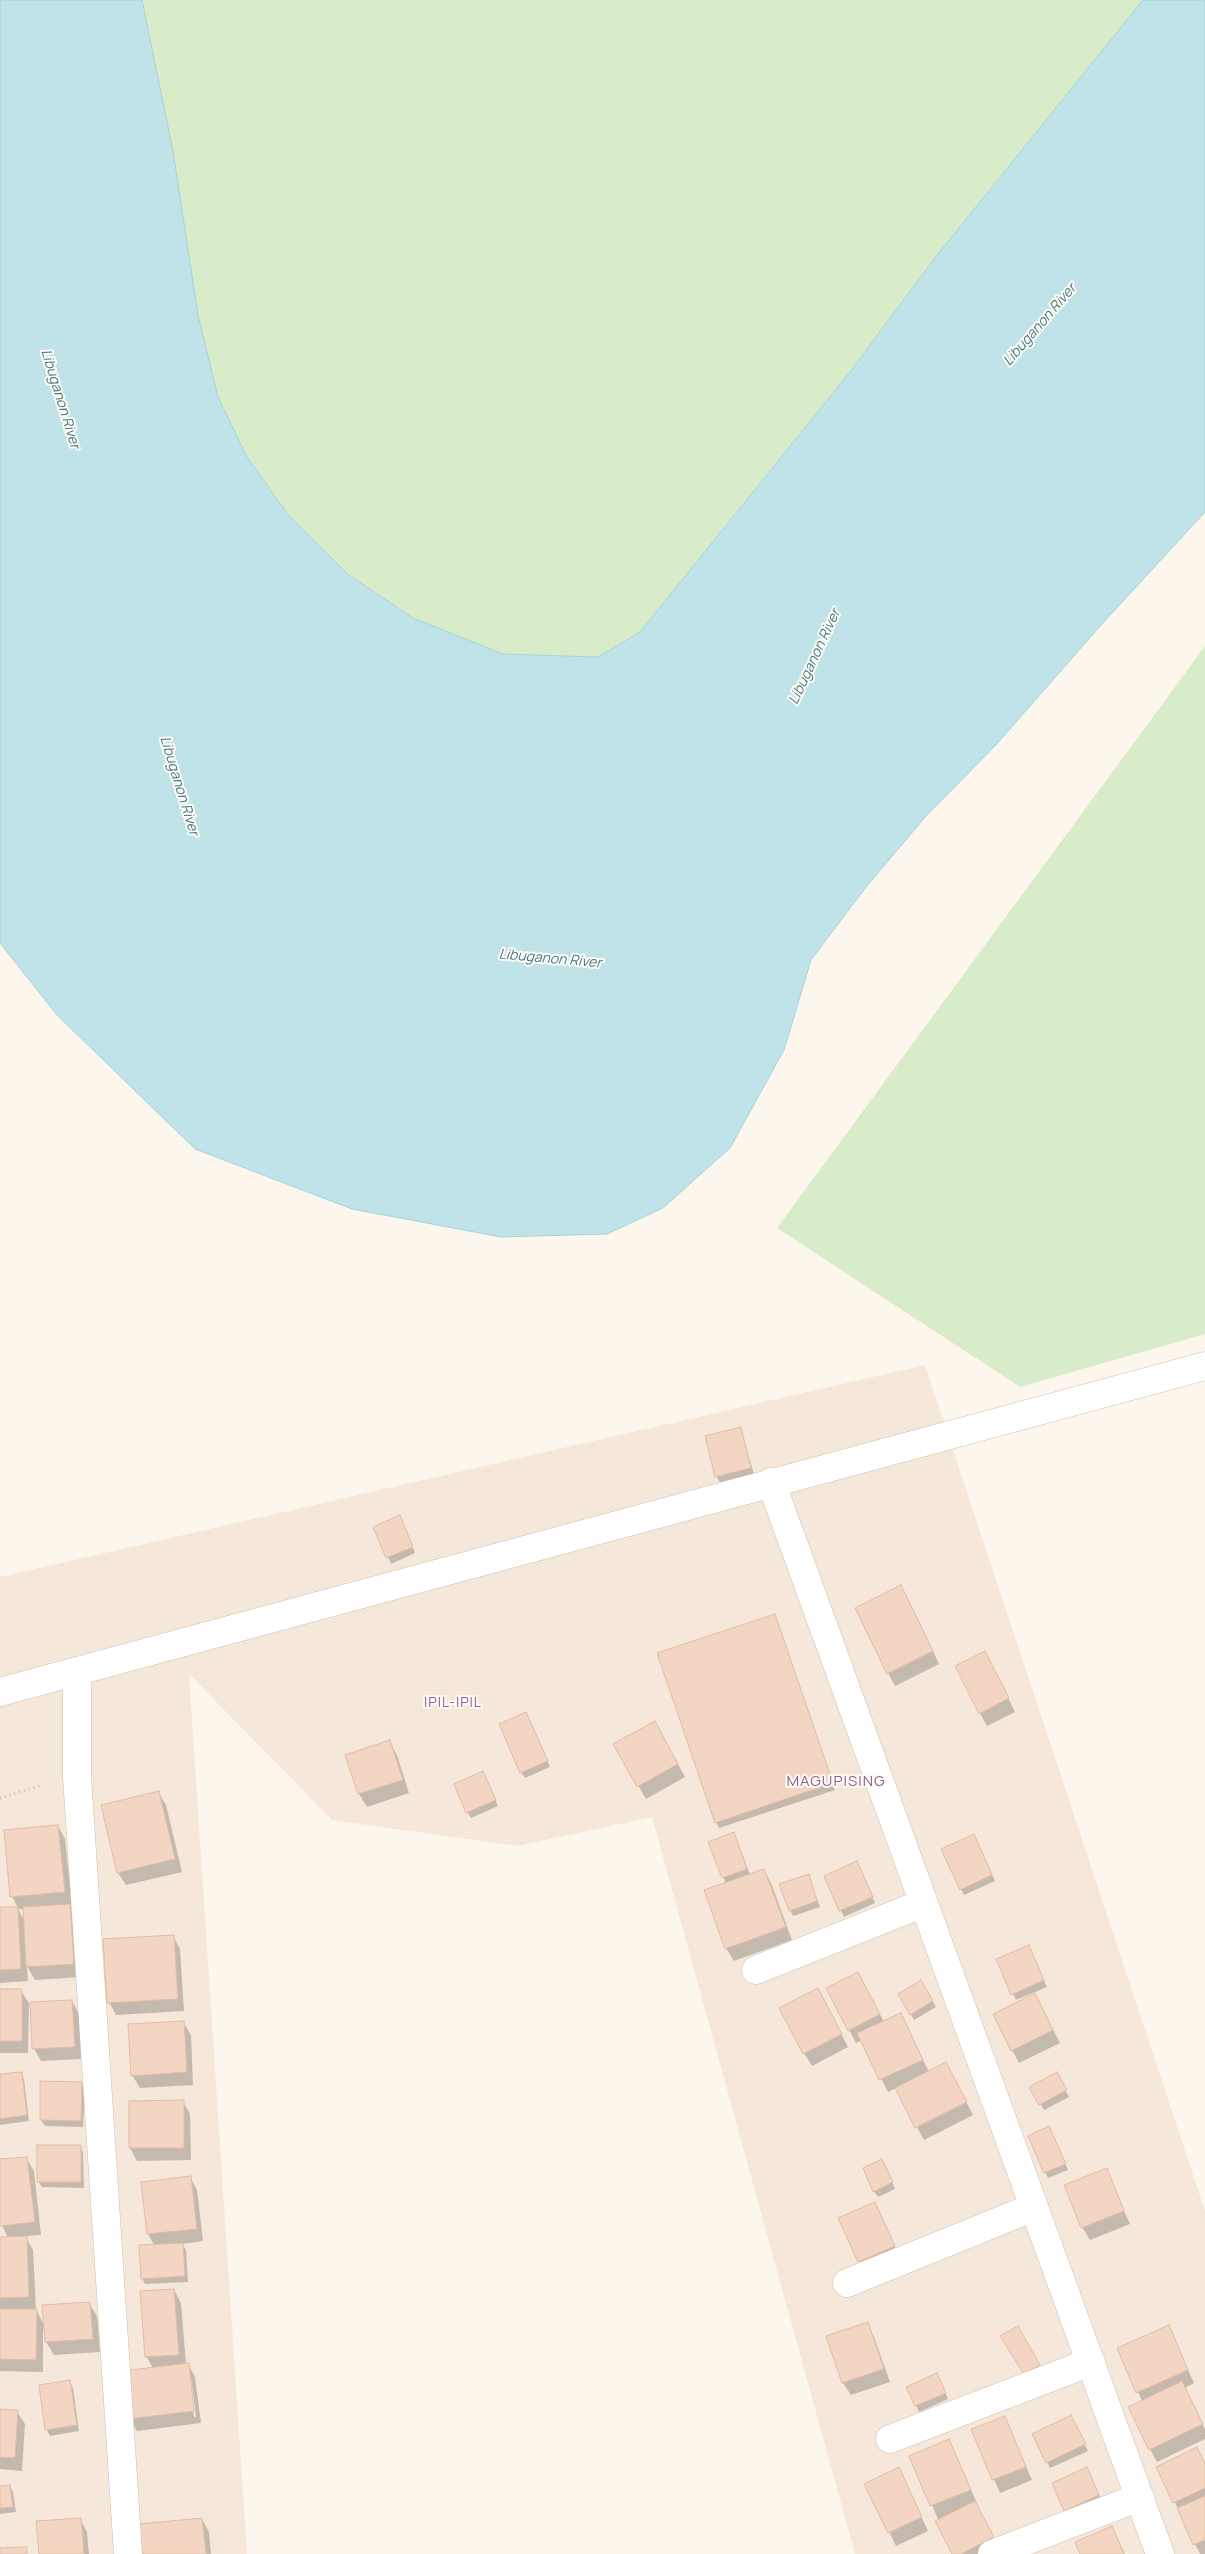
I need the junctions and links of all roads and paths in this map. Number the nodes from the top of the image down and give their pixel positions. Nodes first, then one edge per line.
1 (1205, 1366) edge
2 (771, 1482) junction
3 (77, 1671) junction
4 (0, 1692) edge
5 (77, 1776) junction
6 (0, 1798) edge
7 (924, 1903) junction
8 (756, 1970) dead end
9 (1034, 2208) junction
10 (847, 2283) dead end
11 (1091, 2362) junction
12 (890, 2439) dead end
13 (1140, 2497) junction
14 (128, 2554) edge
15 (992, 2554) edge
16 (1160, 2554) edge

1 - 2 street
2 - 3 street
2 - 7 street
3 - 4 street
3 - 5 street
5 - 6 path
5 - 14 street
7 - 8 street
7 - 9 street
9 - 10 street
9 - 11 street
11 - 12 street
11 - 13 street
13 - 15 street
13 - 16 street

